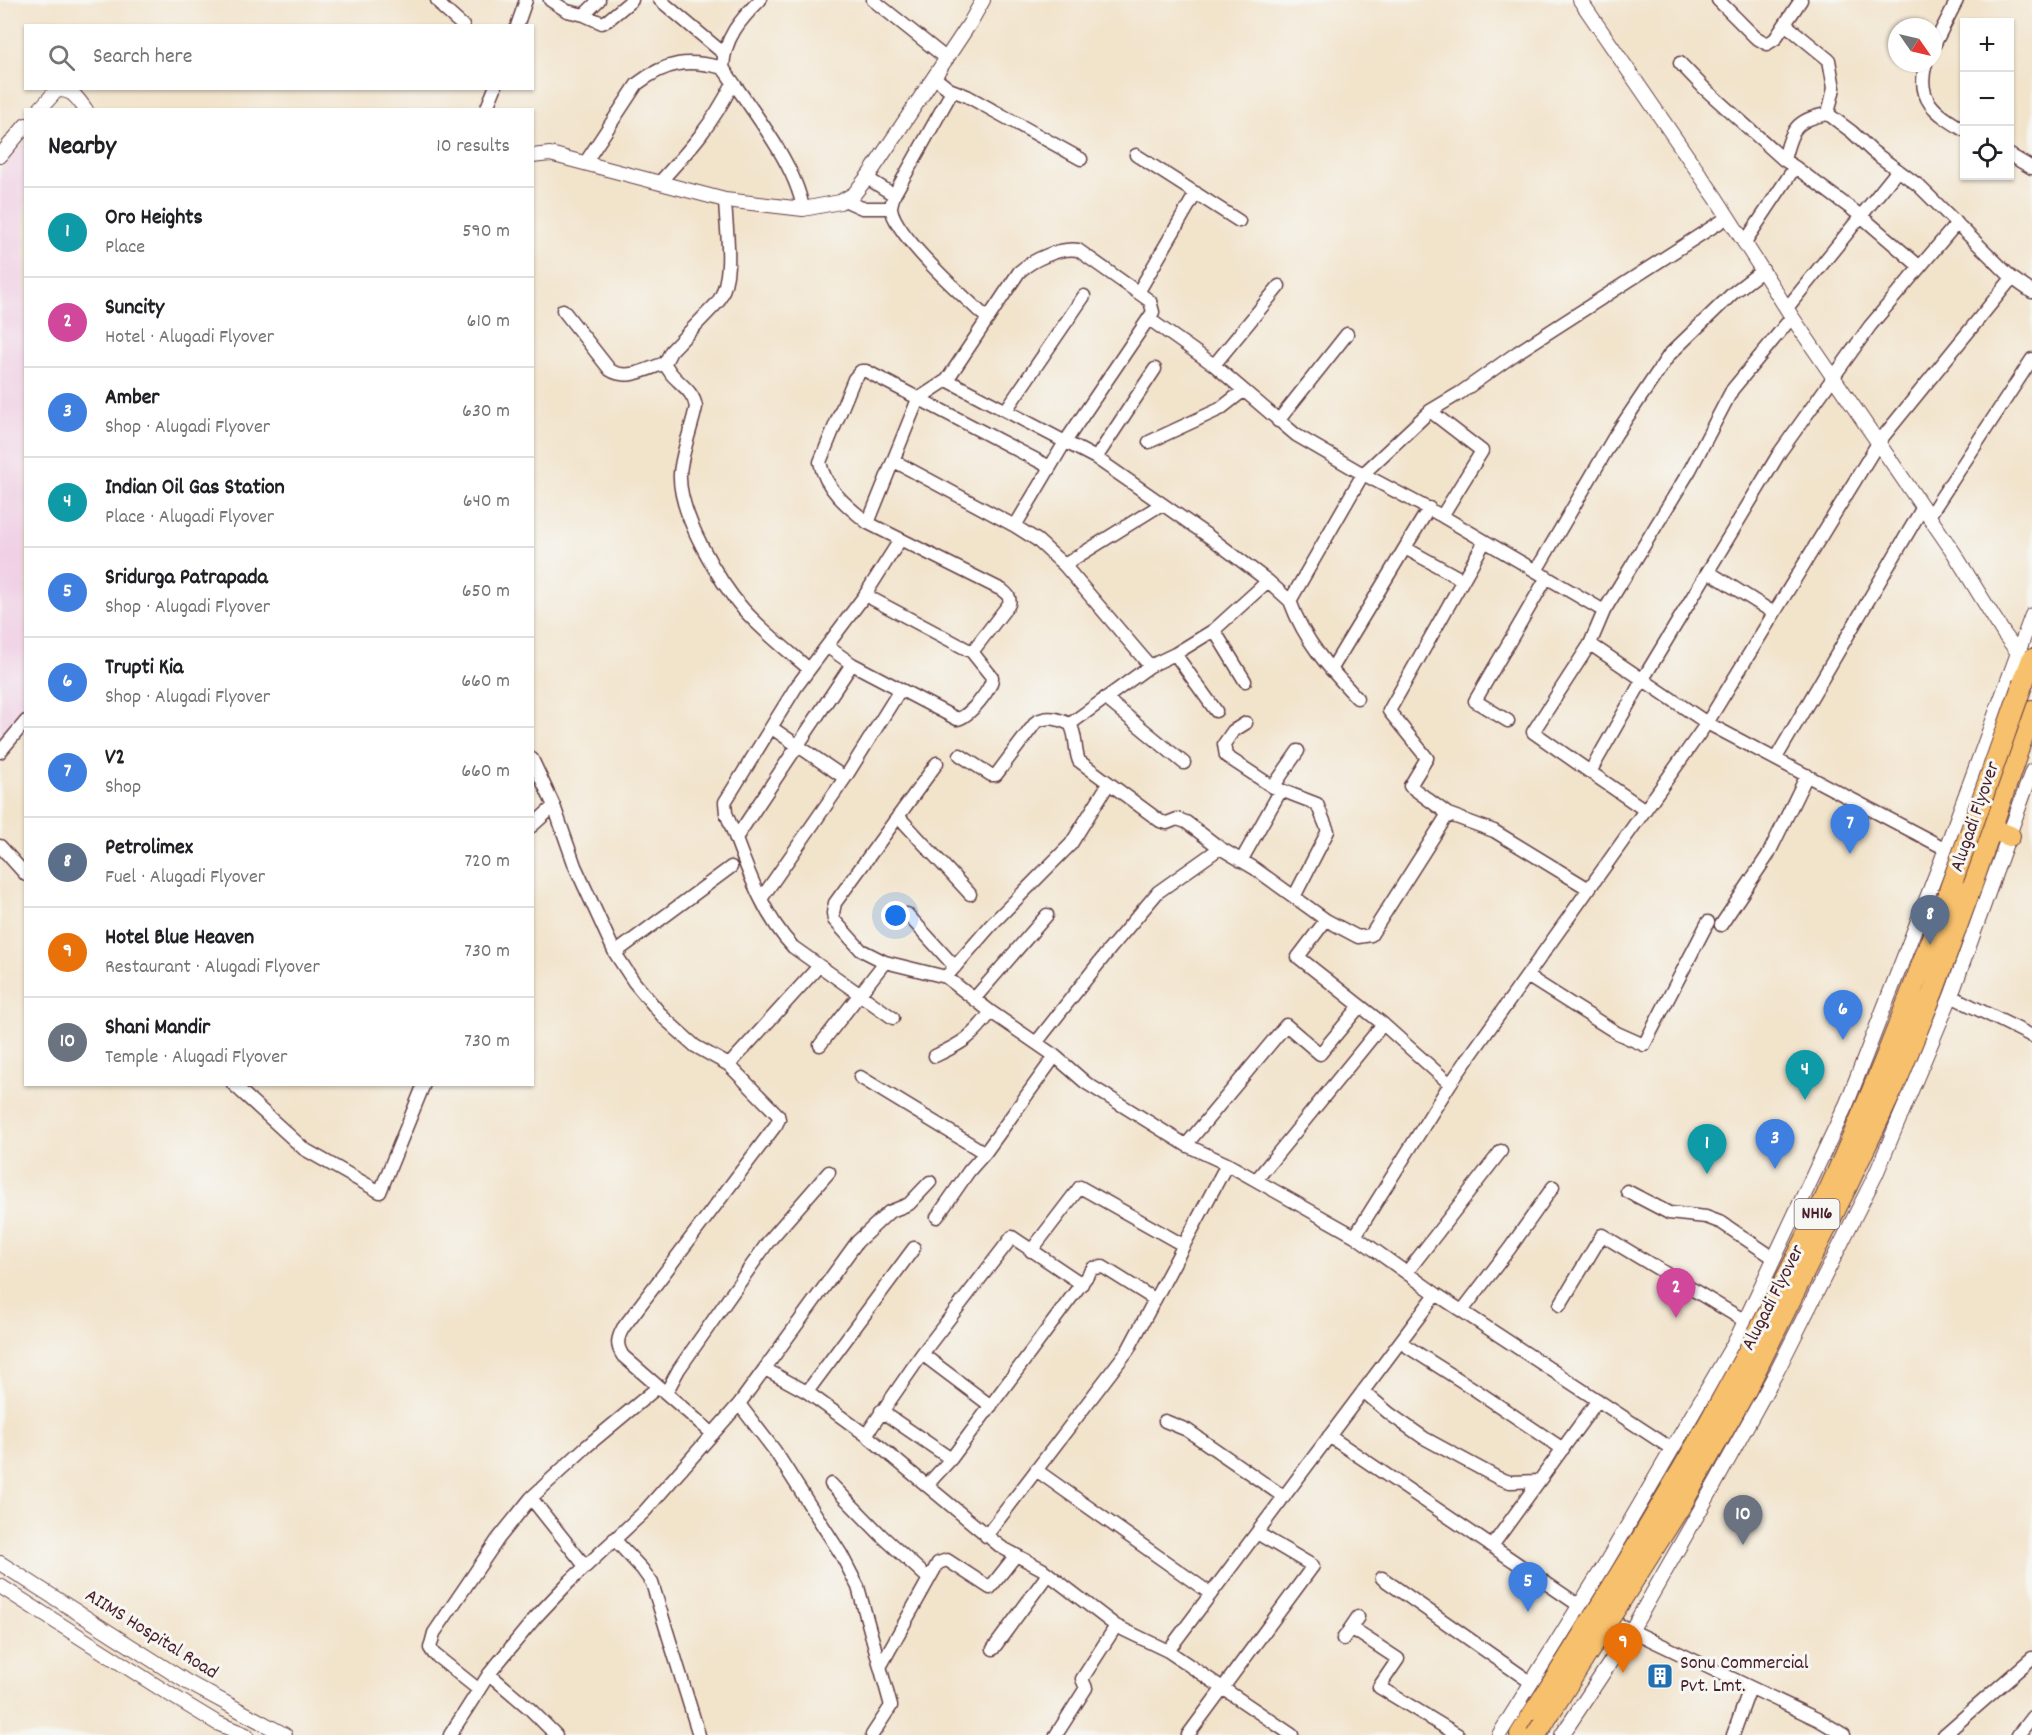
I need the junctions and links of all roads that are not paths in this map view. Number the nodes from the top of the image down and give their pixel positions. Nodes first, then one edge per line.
1 (437, 0) edge
2 (526, 0) edge
3 (550, 0) edge
4 (577, 0) edge
5 (599, 0) edge
6 (632, 0) edge
7 (660, 0) edge
8 (760, 0) edge
9 (873, 0) edge
10 (983, 0) edge
11 (1580, 0) edge
12 (1719, 0) edge
13 (1801, 0) edge
14 (1957, 0) edge
15 (567, 11) junction
16 (584, 15) junction
17 (461, 24) edge
18 (519, 24) edge
19 (1785, 24) junction
20 (1942, 29) edge
21 (723, 53) junction
22 (947, 59) junction
23 (1680, 63) dead end
24 (723, 68) junction
25 (1924, 72) edge
26 (935, 78) junction
27 (733, 82) junction
28 (949, 89) junction
29 (57, 90) edge
30 (66, 90) edge
31 (494, 90) edge
32 (41, 108) edge
33 (85, 108) edge
34 (487, 108) edge
35 (1828, 114) junction
36 (24, 127) edge
37 (1960, 127) edge
38 (1136, 155) dead end
39 (0, 156) edge
40 (534, 156) edge
41 (2014, 157) edge
42 (1081, 159) dead end
43 (585, 163) junction
44 (1790, 164) junction
45 (2032, 168) edge
46 (1898, 170) junction
47 (867, 178) junction
48 (659, 183) junction
49 (1196, 193) junction
50 (894, 195) junction
51 (725, 200) junction
52 (844, 200) junction
53 (891, 208) junction
54 (803, 209) junction
55 (1861, 216) junction
56 (1728, 217) junction
57 (1239, 220) dead end
58 (1957, 223) junction
59 (1745, 242) junction
60 (1920, 267) junction
61 (1763, 270) junction
62 (2012, 278) junction
63 (1279, 286) dead end
64 (1138, 291) junction
65 (2032, 292) edge
66 (1084, 296) dead end
67 (563, 310) dead end
68 (1790, 313) junction
69 (988, 319) junction
70 (1149, 320) junction
71 (1347, 334) dead end
72 (2032, 359) edge
73 (665, 363) junction
74 (1214, 366) junction
75 (1155, 369) dead end
76 (1833, 377) junction
77 (947, 380) junction
78 (1243, 391) junction
79 (918, 399) junction
80 (1006, 410) junction
81 (1430, 411) junction
82 (1278, 421) junction
83 (1065, 442) junction
84 (1149, 442) dead end
85 (1878, 443) junction
86 (1096, 458) junction
87 (894, 461) junction
88 (1050, 467) junction
89 (1363, 474) junction
90 (1162, 504) junction
91 (1429, 508) junction
92 (1926, 512) junction
93 (1442, 516) junction
94 (868, 523) junction
95 (1015, 526) junction
96 (900, 540) junction
97 (1485, 541) junction
98 (1405, 548) junction
99 (1064, 565) junction
100 (1709, 572) junction
101 (1541, 574) junction
102 (1463, 580) junction
103 (1268, 581) junction
104 (865, 595) junction
105 (1290, 602) junction
106 (1604, 611) junction
107 (1774, 613) junction
108 (2032, 615) edge
109 (1214, 630) junction
110 (1590, 644) junction
111 (828, 646) junction
112 (972, 652) junction
113 (1175, 654) junction
114 (2027, 659) edge
115 (852, 664) junction
116 (1150, 666) junction
117 (809, 669) junction
118 (1331, 670) junction
119 (1643, 679) junction
120 (1245, 681) dead end
121 (900, 690) junction
122 (1105, 698) junction
123 (1357, 698) dead end
124 (2032, 710) edge
125 (1216, 711) dead end
126 (1508, 721) dead end
127 (24, 723) edge
128 (1246, 723) dead end
129 (1707, 723) junction
130 (1070, 724) junction
131 (772, 728) junction
132 (797, 745) junction
133 (1298, 751) dead end
134 (0, 752) edge
135 (960, 755) dead end
136 (1776, 758) junction
137 (534, 763) edge
138 (937, 763) dead end
139 (1184, 763) dead end
140 (2032, 771) edge
141 (1590, 772) junction
142 (1807, 775) junction
143 (845, 778) junction
144 (1109, 783) junction
145 (1277, 788) junction
146 (554, 806) junction
147 (1645, 810) junction
148 (1448, 814) junction
149 (898, 816) junction
150 (534, 824) edge
151 (2001, 833) junction
152 (736, 838) junction
153 (0, 846) edge
154 (1220, 848) junction
155 (1946, 849) junction
156 (1242, 861) junction
157 (731, 867) dead end
158 (24, 872) edge
159 (1589, 889) junction
160 (970, 894) dead end
161 (1294, 897) junction
162 (761, 899) junction
163 (907, 914) dead end
164 (1047, 915) dead end
165 (1326, 920) junction
166 (1708, 922) dead end
167 (1721, 925) dead end
168 (615, 953) junction
169 (885, 962) junction
170 (819, 966) junction
171 (955, 967) junction
172 (1527, 976) junction
173 (946, 977) junction
174 (859, 995) junction
175 (1952, 996) junction
176 (974, 999) junction
177 (1360, 1006) junction
178 (991, 1012) junction
179 (893, 1018) dead end
180 (1383, 1024) junction
181 (2032, 1036) edge
182 (1036, 1043) junction
183 (819, 1045) dead end
184 (935, 1056) dead end
185 (1055, 1056) junction
186 (729, 1065) junction
187 (860, 1077) dead end
188 (1450, 1084) junction
189 (235, 1086) edge
190 (423, 1086) edge
191 (1186, 1145) junction
192 (1501, 1151) dead end
193 (985, 1153) junction
194 (1227, 1164) junction
195 (829, 1172) dead end
196 (1257, 1179) junction
197 (930, 1182) dead end
198 (1554, 1187) dead end
199 (1627, 1191) dead end
200 (937, 1217) dead end
201 (1355, 1236) junction
202 (1183, 1245) junction
203 (914, 1248) dead end
204 (1031, 1251) junction
205 (1774, 1258) junction
206 (1407, 1272) junction
207 (1082, 1284) junction
208 (1436, 1294) junction
209 (1154, 1299) junction
210 (1560, 1305) dead end
211 (1462, 1311) junction
212 (1745, 1321) junction
213 (1400, 1342) junction
214 (922, 1354) junction
215 (765, 1369) junction
216 (662, 1390) junction
217 (1363, 1391) junction
218 (807, 1392) junction
219 (1598, 1400) junction
220 (739, 1404) junction
221 (992, 1406) junction
222 (881, 1411) junction
223 (1165, 1421) dead end
224 (713, 1434) junction
225 (866, 1435) junction
226 (1329, 1436) junction
227 (1563, 1449) junction
228 (1672, 1449) junction
229 (951, 1459) junction
230 (1036, 1470) junction
231 (1539, 1481) junction
232 (831, 1484) dead end
233 (927, 1485) junction
234 (1284, 1497) junction
235 (531, 1498) junction
236 (1257, 1533) junction
237 (986, 1536) junction
238 (614, 1539) junction
239 (1492, 1546) junction
240 (1016, 1555) junction
241 (0, 1563) edge
242 (585, 1566) junction
243 (1048, 1574) junction
244 (1382, 1578) dead end
245 (928, 1579) junction
246 (0, 1586) edge
247 (1211, 1594) junction
248 (1580, 1606) junction
249 (1358, 1617) dead end
250 (1116, 1626) junction
251 (1351, 1628) junction
252 (1631, 1630) junction
253 (1343, 1639) dead end
254 (993, 1649) dead end
255 (1168, 1652) junction
256 (2032, 1658) edge
257 (880, 1667) junction
258 (489, 1674) junction
259 (1532, 1683) junction
260 (1750, 1688) junction
261 (1223, 1689) junction
262 (479, 1690) junction
263 (2032, 1717) edge
264 (246, 1735) edge
265 (285, 1735) edge
266 (450, 1735) edge
267 (556, 1735) edge
268 (699, 1735) edge
269 (872, 1735) edge
270 (1056, 1735) edge
271 (1188, 1735) edge
272 (1292, 1735) edge
273 (1458, 1735) edge
274 (1499, 1735) edge
275 (1520, 1735) edge
276 (1536, 1735) edge
277 (1562, 1735) edge
278 (1733, 1735) edge
279 (1844, 1735) edge
280 (1944, 1735) edge
281 (2018, 1735) edge

1 - 17 street
2 - 18 street
3 - 15 street
4 - 15 street
5 - 16 street
6 - 16 street
7 - 21 street
8 - 21 street
9 - 22 street
10 - 22 street
11 - 56 street
12 - 19 street
13 - 19 street
14 - 20 street
15 - 16 street
19 - 35 street
21 - 24 street
22 - 26 street
23 - 44 street
24 - 27 street
24 - 43 street
25 - 37 street
26 - 28 street
26 - 47 street
27 - 48 street
27 - 54 street
28 - 42 street
28 - 50 street
29 - 32 street
30 - 33 street
31 - 34 street
35 - 44 street
35 - 46 street
36 - 39 street
38 - 49 street
40 - 43 street
41 - 45 street
43 - 48 street
44 - 55 street
44 - 59 street
46 - 55 street
46 - 58 street
47 - 50 street
47 - 52 street
48 - 51 street
49 - 57 street
49 - 64 street
50 - 53 street
51 - 54 street
51 - 73 street
52 - 53 street
52 - 54 street
53 - 69 street
55 - 60 street
55 - 68 street
56 - 59 street
56 - 81 street
58 - 60 street
58 - 62 street
59 - 61 street
60 - 76 street
61 - 68 street
61 - 101 street
62 - 65 street
62 - 85 street
63 - 74 street
64 - 69 street
64 - 70 street
66 - 80 street
67 - 73 street
68 - 76 street
68 - 106 street
69 - 77 street
70 - 74 street
70 - 83 street
71 - 82 street
72 - 92 street
73 - 117 street
74 - 78 street
75 - 86 street
76 - 85 street
76 - 100 street
77 - 79 street
77 - 80 street
78 - 82 street
78 - 84 street
79 - 87 street
79 - 88 street
79 - 94 street
80 - 83 street
81 - 89 street
81 - 93 street
82 - 89 street
83 - 86 street
83 - 88 street
85 - 92 street
85 - 107 street
86 - 90 street
87 - 94 street
87 - 95 street
88 - 95 street
89 - 91 street
89 - 105 street
90 - 99 street
90 - 103 street
91 - 93 street
91 - 98 street
92 - 114 street
92 - 136 street
93 - 97 street
94 - 96 street
95 - 99 street
96 - 104 street
96 - 112 street
97 - 101 street
97 - 102 street
98 - 102 street
98 - 118 street
99 - 116 street
100 - 107 street
100 - 119 street
101 - 106 street
101 - 126 street
102 - 148 street
103 - 105 street
103 - 109 street
104 - 111 street
104 - 112 street
105 - 118 street
106 - 110 street
107 - 129 street
108 - 114 street
109 - 113 street
109 - 120 street
110 - 119 street
110 - 141 street
111 - 115 street
111 - 117 street
112 - 121 street
113 - 116 street
113 - 125 street
114 - 155 street
114 - 275 highway, Alugadi Flyover / NH16, bridge
115 - 121 street
115 - 132 street
116 - 122 street
117 - 131 street
118 - 123 street
119 - 129 street
119 - 141 street
121 - 143 street
122 - 130 street
122 - 139 street
124 - 151 highway, NH16
127 - 134 street
128 - 145 street
129 - 136 street
129 - 147 street
130 - 135 street
130 - 144 street
131 - 132 street
131 - 152 street
132 - 143 street
132 - 152 street
133 - 145 street
136 - 142 street
137 - 146 street
138 - 149 street
140 - 151 street
141 - 147 street
142 - 155 street
142 - 167 street
143 - 162 street
144 - 154 street
144 - 171 street
145 - 156 street
145 - 161 street
146 - 150 street
146 - 168 street
147 - 159 street
148 - 159 street
148 - 165 street
149 - 160 street
149 - 169 street
151 - 175 street
151 - 276 highway, Alugadi Flyover / NH16, bridge
152 - 162 street
153 - 158 street
154 - 156 street
154 - 182 street
155 - 205 street
156 - 161 street
157 - 168 street
159 - 172 street
161 - 165 street
162 - 170 street
163 - 171 street
164 - 176 street
165 - 177 street
166 - 172 street
168 - 186 street
169 - 173 street
169 - 174 street
170 - 174 street
170 - 186 street
171 - 173 street
172 - 188 street
173 - 176 street
174 - 179 street
174 - 183 street
175 - 181 street
175 - 252 street
176 - 178 street
177 - 180 street
177 - 191 street
178 - 182 street
178 - 184 street
180 - 188 street
180 - 196 street
182 - 185 street
185 - 191 street
185 - 193 street
186 - 216 street
187 - 193 street
188 - 201 street
189 - 190 street
191 - 194 street
192 - 206 street
193 - 200 street
194 - 196 street
194 - 202 street
195 - 216 street
196 - 201 street
197 - 215 street
198 - 211 street
199 - 205 street
201 - 206 street
202 - 204 street
202 - 209 street
203 - 218 street
204 - 207 street
204 - 214 street
205 - 212 street
206 - 208 street
207 - 209 street
207 - 221 street
208 - 211 street
208 - 213 street
209 - 230 street
210 - 212 street
211 - 219 street
212 - 228 street
213 - 217 street
213 - 227 street
214 - 221 street
214 - 222 street
215 - 218 street
215 - 220 street
216 - 224 street
216 - 235 street
217 - 226 street
217 - 231 street
218 - 225 street
219 - 227 street
219 - 228 street
220 - 224 street
220 - 257 street
221 - 229 street
222 - 225 street
222 - 229 street
223 - 234 street
224 - 238 street
225 - 233 street
226 - 234 street
226 - 239 street
227 - 231 street
228 - 248 street
229 - 233 street
230 - 237 street
230 - 247 street
231 - 239 street
232 - 245 street
233 - 237 street
234 - 236 street
235 - 242 street
235 - 262 street
236 - 247 street
236 - 261 street
237 - 240 street
238 - 242 street
238 - 268 street
239 - 248 street
240 - 243 street
240 - 245 street
241 - 265 street, AIIMS Hospital Road
242 - 258 street
243 - 250 street
243 - 254 street
244 - 259 street
245 - 257 street
246 - 264 street, AIIMS Hospital Road
247 - 255 street
248 - 252 street
248 - 259 street
249 - 251 street
250 - 255 street
250 - 270 street
251 - 253 street
251 - 273 street
252 - 260 street
252 - 277 street
255 - 261 street
256 - 280 street
257 - 269 street
258 - 262 street
258 - 267 street
259 - 274 street
260 - 278 street
260 - 279 street
261 - 271 street
261 - 272 street
262 - 266 street
263 - 281 street

